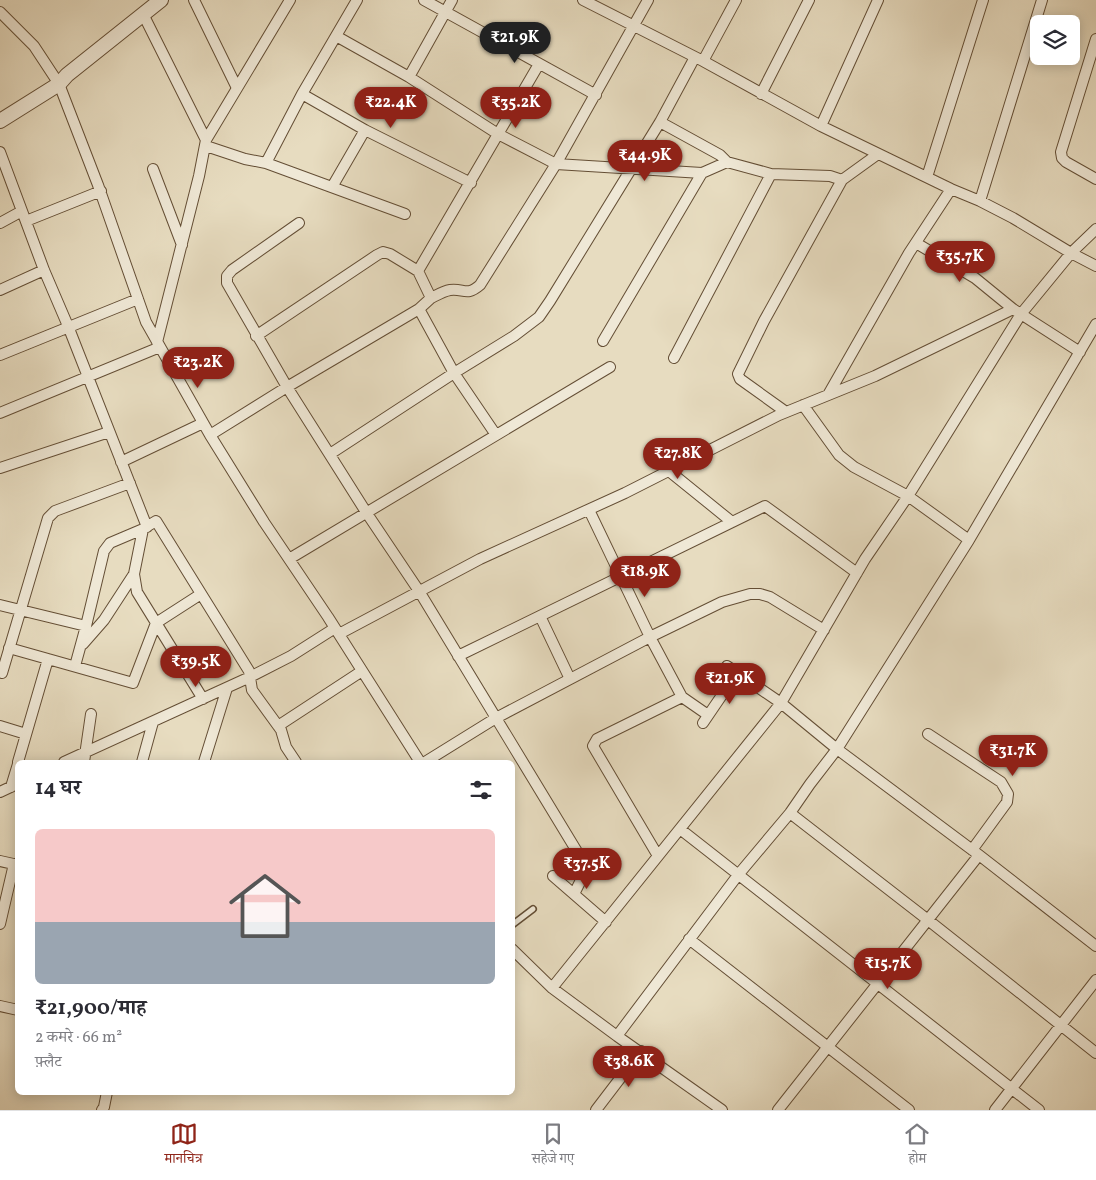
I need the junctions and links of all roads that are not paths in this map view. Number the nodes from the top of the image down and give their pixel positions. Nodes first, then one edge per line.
1 (161, 0) edge
2 (194, 0) edge
3 (290, 0) edge
4 (357, 0) edge
5 (424, 0) edge
6 (452, 0) edge
7 (582, 0) edge
8 (648, 0) edge
9 (736, 0) edge
10 (809, 0) edge
11 (878, 0) edge
12 (983, 0) edge
13 (1042, 0) edge
14 (0, 12) edge
15 (446, 12) junction
16 (143, 14) junction
17 (634, 26) junction
18 (336, 36) junction
19 (1095, 45) edge
20 (699, 59) junction
21 (539, 64) junction
22 (409, 77) junction
23 (59, 84) junction
24 (237, 88) junction
25 (302, 94) junction
26 (596, 94) junction
27 (761, 94) junction
28 (0, 121) edge
29 (660, 122) junction
30 (821, 126) junction
31 (364, 130) junction
32 (498, 134) junction
33 (206, 143) junction
34 (0, 152) edge
35 (878, 154) junction
36 (727, 162) junction
37 (266, 163) junction
38 (556, 164) junction
39 (153, 169) dead end
40 (631, 169) junction
41 (702, 173) junction
42 (771, 174) junction
43 (927, 177) junction
44 (1096, 179) edge
45 (842, 180) junction
46 (471, 182) junction
47 (332, 187) junction
48 (951, 189) junction
49 (101, 191) junction
50 (980, 201) junction
51 (404, 214) dead end
52 (24, 216) junction
53 (0, 223) edge
54 (299, 224) dead end
55 (1096, 230) edge
56 (916, 243) junction
57 (182, 245) junction
58 (1071, 253) junction
59 (1096, 266) edge
60 (44, 270) junction
61 (418, 271) junction
62 (0, 290) edge
63 (431, 298) junction
64 (138, 299) junction
65 (419, 309) junction
66 (1017, 311) junction
67 (1096, 324) edge
68 (68, 328) junction
69 (256, 336) junction
70 (603, 341) dead end
71 (159, 345) junction
72 (1080, 352) junction
73 (0, 355) edge
74 (674, 358) dead end
75 (610, 367) dead end
76 (454, 373) junction
77 (88, 377) junction
78 (287, 387) junction
79 (828, 395) junction
80 (803, 405) junction
81 (786, 412) junction
82 (0, 413) edge
83 (203, 424) junction
84 (109, 432) junction
85 (210, 435) junction
86 (496, 435) junction
87 (330, 454) junction
88 (121, 462) junction
89 (0, 468) edge
90 (669, 471) junction
91 (130, 483) junction
92 (908, 496) junction
93 (589, 510) junction
94 (366, 512) junction
95 (732, 522) junction
96 (145, 528) junction
97 (969, 540) junction
98 (288, 559) junction
99 (857, 573) junction
100 (134, 574) junction
101 (620, 576) junction
102 (419, 591) junction
103 (201, 594) junction
104 (0, 606) edge
105 (20, 610) junction
106 (540, 616) junction
107 (156, 623) junction
108 (86, 626) junction
109 (824, 630) junction
110 (337, 631) junction
111 (650, 638) junction
112 (81, 647) junction
113 (9, 648) junction
114 (458, 656) junction
115 (48, 659) junction
116 (75, 666) junction
117 (727, 666) dead end
118 (362, 671) junction
119 (2, 673) dead end
120 (737, 673) junction
121 (250, 677) junction
122 (570, 679) junction
123 (227, 688) junction
124 (682, 697) junction
125 (203, 699) junction
126 (781, 703) junction
127 (91, 714) dead end
128 (496, 718) junction
129 (153, 722) junction
130 (0, 726) edge
131 (278, 726) junction
132 (26, 734) junction
133 (928, 734) dead end
134 (837, 749) junction
135 (85, 758) edge
136 (19, 760) edge
137 (143, 760) edge
138 (205, 760) edge
139 (295, 760) edge
140 (419, 760) edge
141 (428, 760) edge
142 (14, 785) edge
143 (0, 792) edge
144 (790, 813) junction
145 (680, 829) junction
146 (975, 853) junction
147 (658, 856) junction
148 (0, 861) edge
149 (15, 864) edge
150 (15, 868) edge
151 (738, 875) junction
152 (553, 876) dead end
153 (574, 894) junction
154 (533, 910) dead end
155 (928, 920) junction
156 (606, 922) junction
157 (515, 923) edge
158 (0, 924) edge
159 (689, 939) junction
160 (1096, 946) edge
161 (515, 952) edge
162 (1096, 980) edge
163 (878, 984) junction
164 (552, 988) junction
165 (0, 1006) edge
166 (15, 1009) edge
167 (1061, 1025) junction
168 (618, 1036) junction
169 (828, 1047) junction
170 (641, 1051) junction
171 (1096, 1053) edge
172 (1011, 1088) junction
173 (106, 1095) edge
174 (102, 1110) edge
175 (596, 1110) edge
176 (722, 1110) edge
177 (778, 1110) edge
178 (909, 1110) edge
179 (995, 1110) edge
180 (1039, 1110) edge

1 - 16 street
2 - 24 street
3 - 24 street
4 - 18 street
5 - 15 street
6 - 15 street
7 - 17 street
8 - 17 street
9 - 20 street
10 - 27 street
11 - 30 street
12 - 43 street
13 - 50 street
14 - 23 street
15 - 21 street
15 - 22 street
16 - 23 street
16 - 33 street
17 - 20 street
17 - 26 street
18 - 22 street
18 - 25 street
19 - 44 street
20 - 27 street
20 - 29 street
21 - 26 street
21 - 32 street
22 - 32 street
23 - 28 street
23 - 49 street
24 - 33 street
25 - 31 street
25 - 37 street
26 - 38 street
27 - 30 street
29 - 36 street
29 - 40 street
30 - 35 street
31 - 46 street
31 - 47 street
32 - 38 street
32 - 46 street
33 - 37 street
33 - 57 street
34 - 52 street
35 - 43 street
35 - 45 street
36 - 41 street
36 - 42 street
37 - 47 street
38 - 40 street
38 - 63 street
39 - 57 street
40 - 41 street
40 - 76 street
41 - 70 street
42 - 45 street
42 - 74 street
43 - 48 street
45 - 81 street
46 - 61 street
47 - 51 street
48 - 50 street
48 - 56 street
49 - 52 street
49 - 64 street
50 - 58 street
52 - 53 street
52 - 60 street
54 - 69 street
55 - 58 street
56 - 66 street
56 - 79 street
57 - 71 street
58 - 59 street
58 - 66 street
60 - 62 street
60 - 68 street
61 - 63 street
61 - 69 street
63 - 65 street
64 - 68 street
64 - 71 street
65 - 76 street
65 - 78 street
66 - 72 street
66 - 79 street
66 - 92 street
67 - 72 street
68 - 73 street
68 - 77 street
69 - 78 street
71 - 77 street
71 - 83 street
72 - 97 street
75 - 86 street
76 - 86 street
76 - 87 street
77 - 82 street
77 - 84 street
78 - 85 street
78 - 87 street
79 - 80 street
80 - 81 street
80 - 92 street
81 - 90 street
83 - 85 street
83 - 88 street
84 - 88 street
84 - 89 street
85 - 98 street
86 - 94 street
87 - 94 street
88 - 91 street
90 - 93 street
90 - 95 street
91 - 96 street
91 - 105 street
92 - 97 street
92 - 99 street
93 - 101 street
93 - 102 street
94 - 98 street
94 - 102 street
95 - 99 street
95 - 101 street
96 - 100 street
96 - 103 street
96 - 108 street
97 - 134 street
98 - 110 street
99 - 109 street
100 - 107 street
100 - 112 street
101 - 106 street
101 - 111 street
102 - 110 street
102 - 114 street
103 - 107 street
103 - 121 street
104 - 105 street
105 - 108 street
105 - 113 street
106 - 114 street
106 - 122 street
107 - 116 street
107 - 125 street
108 - 112 street
109 - 111 street
109 - 126 street
110 - 118 street
110 - 121 street
111 - 122 street
111 - 124 street
112 - 116 street
113 - 115 street
113 - 119 street
114 - 128 street
115 - 116 street
115 - 132 street
117 - 120 street
118 - 131 street
118 - 140 street
120 - 124 street
120 - 126 street
121 - 123 street
121 - 131 street
122 - 128 street
123 - 125 street
123 - 138 street
124 - 147 street
125 - 129 street
126 - 134 street
126 - 145 street
127 - 135 street
128 - 141 street
128 - 153 street
129 - 135 street
129 - 137 street
130 - 132 street
131 - 139 street
132 - 136 street
133 - 146 street
134 - 144 street
134 - 146 street
142 - 143 street
144 - 151 street
144 - 155 street
145 - 147 street
145 - 151 street
146 - 155 street
146 - 160 street
147 - 156 street
148 - 149 street
150 - 158 street
151 - 159 street
151 - 163 street
152 - 153 street
153 - 156 street
154 - 157 lane
155 - 163 street
155 - 167 street
156 - 164 street
159 - 168 street
159 - 169 street
161 - 164 street
162 - 167 street
163 - 169 street
163 - 172 street
164 - 168 street
165 - 166 street
167 - 171 street
167 - 172 street
168 - 170 street
169 - 177 street
169 - 178 street
170 - 175 street
170 - 176 street
172 - 179 street
172 - 180 street
173 - 174 street

